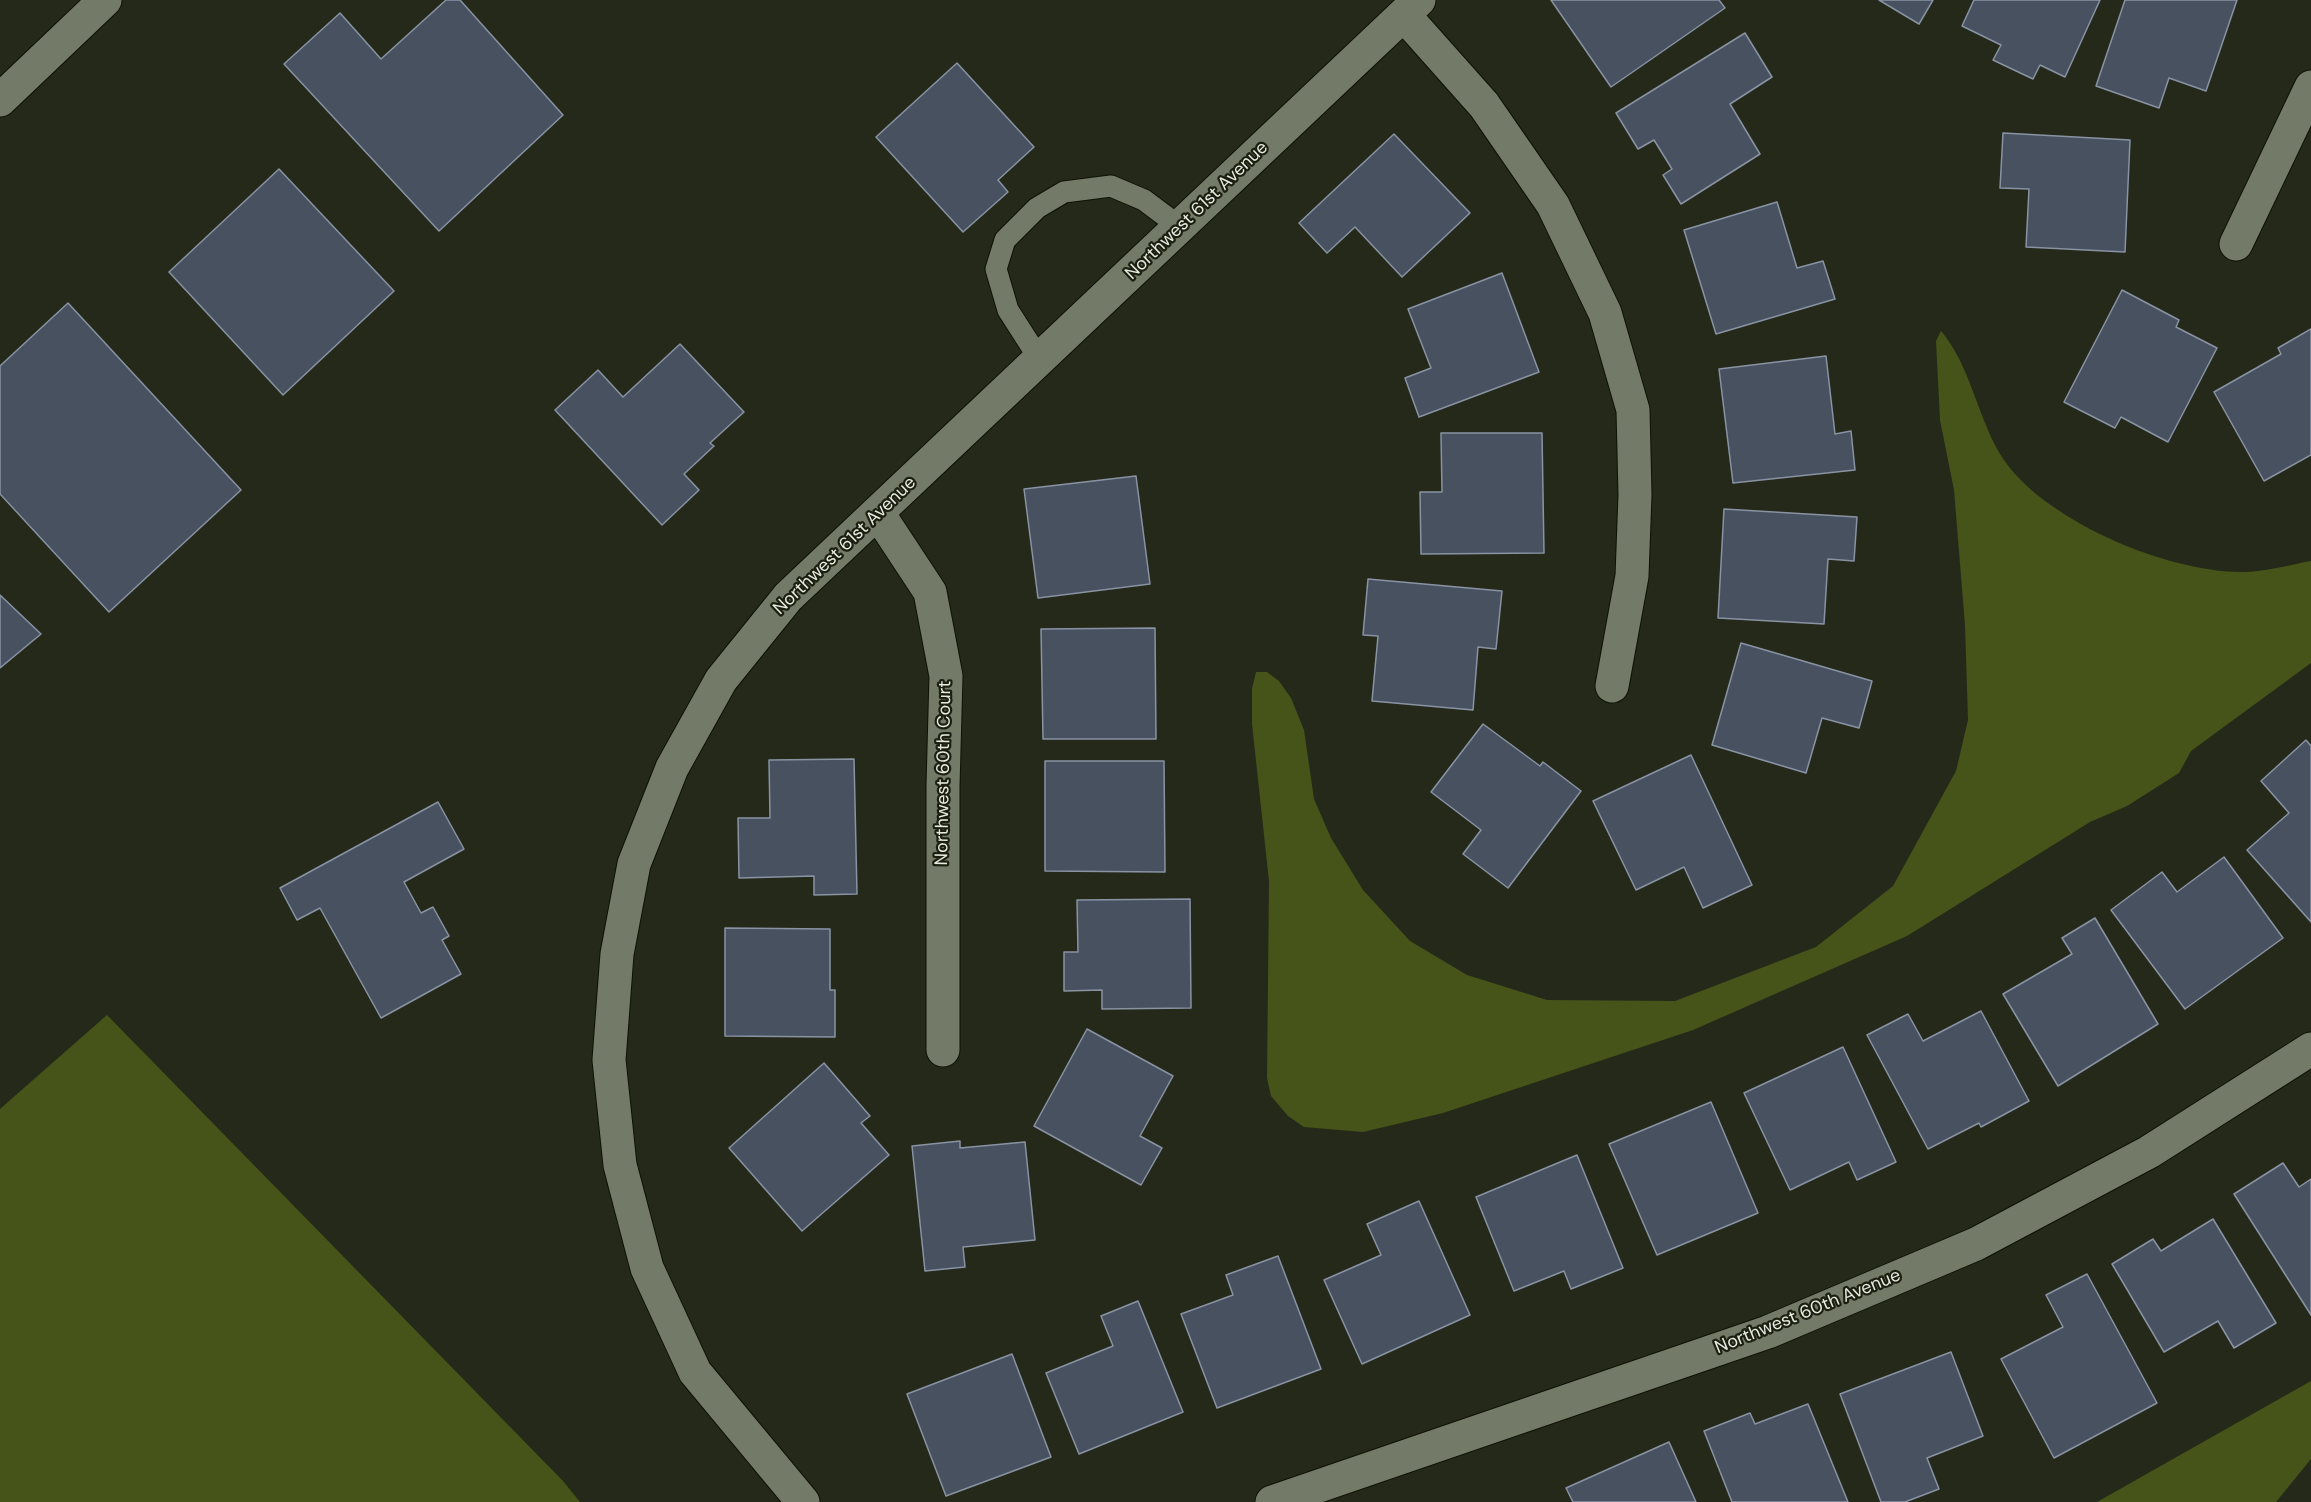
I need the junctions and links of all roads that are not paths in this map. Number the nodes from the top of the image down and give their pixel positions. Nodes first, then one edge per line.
1 (105, 0) edge
2 (1411, 7) edge
3 (2311, 87) edge
4 (0, 100) edge
5 (1180, 227) junction
6 (2236, 244) dead end
7 (1040, 360) junction
8 (878, 513) junction
9 (1612, 686) dead end
10 (2311, 1049) edge
11 (943, 1050) dead end
12 (802, 1502) edge
13 (1272, 1502) edge

1 - 4 street
2 - 5 street, Northwest 61st Avenue
2 - 9 street
3 - 6 street
5 - 7 street, Northwest 61st Avenue
5 - 7 lane
7 - 8 street, Northwest 61st Avenue
8 - 11 street, Northwest 60th Court
8 - 12 street, Northwest 61st Avenue
10 - 13 street, Northwest 60th Avenue

